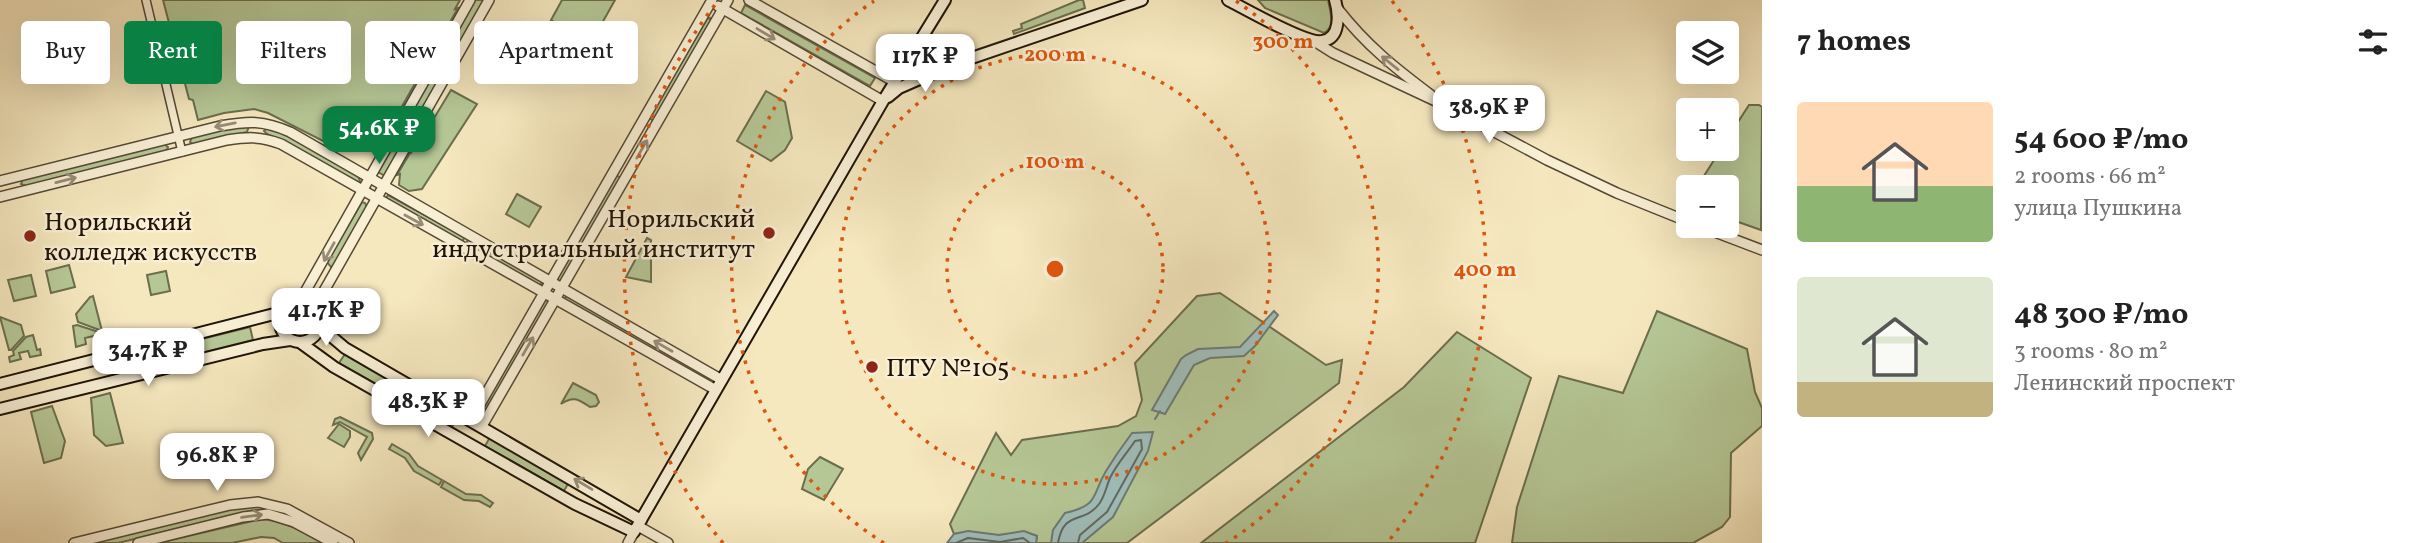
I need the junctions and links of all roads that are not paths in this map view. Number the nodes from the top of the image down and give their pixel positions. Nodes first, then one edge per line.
1 (146, 0) edge
2 (470, 0) edge
3 (489, 0) edge
4 (749, 0) edge
5 (944, 0) edge
6 (1142, 0) edge
7 (1228, 0) edge
8 (710, 1) edge
9 (725, 4) edge
10 (1242, 4) edge
11 (1336, 5) edge
12 (1318, 44) junction
13 (916, 48) junction
14 (954, 64) junction
15 (895, 82) junction
16 (883, 100) junction
17 (1444, 104) junction
18 (644, 119) junction
19 (258, 121) junction
20 (655, 125) junction
21 (178, 136) junction
22 (256, 136) junction
23 (182, 152) junction
24 (615, 169) junction
25 (627, 175) junction
26 (370, 178) junction
27 (0, 181) edge
28 (383, 186) junction
29 (363, 191) junction
30 (0, 197) edge
31 (376, 199) junction
32 (1676, 217) edge
33 (1734, 238) edge
34 (1761, 247) edge
35 (551, 282) junction
36 (562, 288) junction
37 (544, 293) junction
38 (555, 299) junction
39 (300, 301) junction
40 (282, 312) junction
41 (320, 317) junction
42 (296, 341) junction
43 (107, 357) junction
44 (20, 379) junction
45 (113, 381) junction
46 (0, 384) edge
47 (719, 385) junction
48 (25, 403) junction
49 (0, 409) edge
50 (471, 420) junction
51 (482, 426) junction
52 (638, 526) junction
53 (74, 543) edge
54 (138, 543) edge
55 (333, 543) edge
56 (349, 543) edge
57 (628, 543) edge
58 (668, 543) edge

1 - 21 street
2 - 26 street
3 - 28 street
4 - 15 street
5 - 13 main road
6 - 14 main road
7 - 10 main road
8 - 9 street
8 - 18 street
9 -> 16 street
9 - 20 street
10 - 12 main road
11 - 12 main road
17 -> 11 street
12 - 17 street
13 - 14 main road
13 - 15 main road
14 - 16 main road
15 - 16 main road
16 - 47 main road
17 - 32 street
18 - 20 street
18 - 24 street
19 -> 21 street
19 - 22 street
19 - 26 street
25 -> 20 street
21 - 23 street
21 - 27 street
22 - 23 street
22 - 29 street
30 -> 23 street
24 - 25 street
24 - 35 street
25 - 36 street
26 - 28 street
26 - 29 street
28 - 31 street
28 - 35 street
29 - 31 street
29 -> 39 street
31 -> 37 street
31 - 41 street
33 - 34 street
35 - 36 street
35 - 37 street
36 - 38 street
47 -> 36 street
37 - 38 street
37 - 50 street
38 - 47 street
51 -> 38 street
39 - 40 main road
39 - 41 main road
40 - 42 main road
40 - 43 main road
41 - 42 main road
41 - 50 main road
42 - 45 main road
42 - 52 main road
43 - 44 main road
43 - 45 main road
44 - 46 main road
44 - 48 main road
45 - 48 main road
47 - 52 main road
48 - 49 main road
50 - 51 main road
52 -> 51 main road
52 - 57 street
52 - 58 street
53 - 56 street
54 -> 55 street

